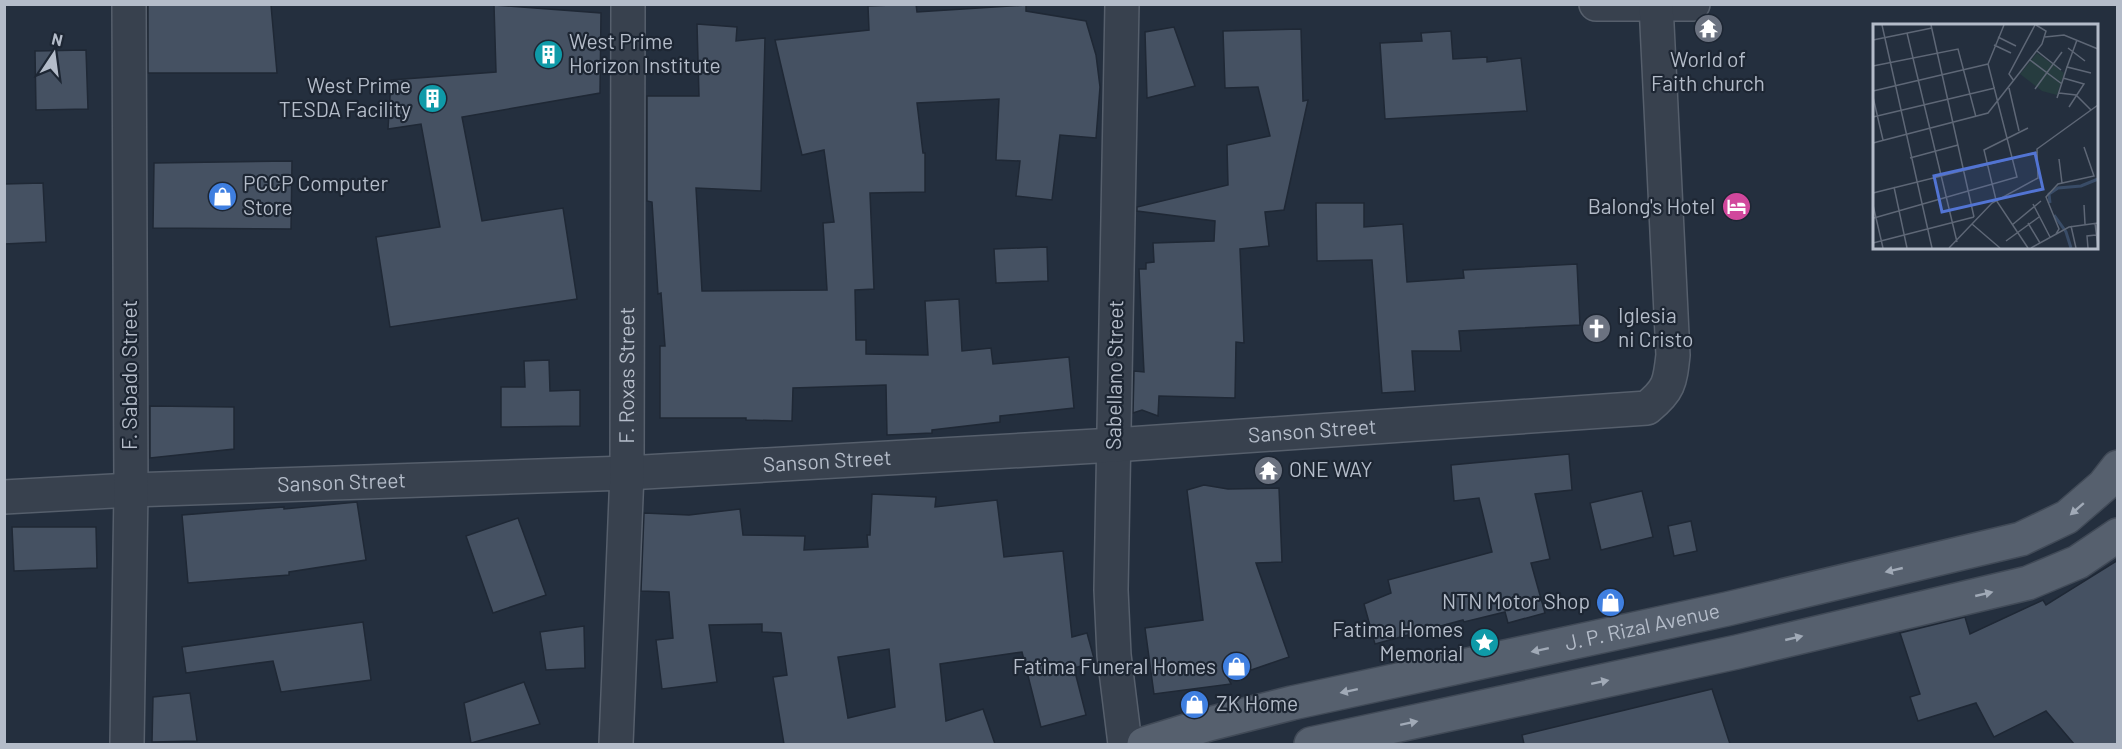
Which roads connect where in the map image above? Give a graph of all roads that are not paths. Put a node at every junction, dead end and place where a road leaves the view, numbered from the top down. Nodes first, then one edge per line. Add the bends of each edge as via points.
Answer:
1 (129, 4) edge
2 (628, 4) edge
3 (1122, 4) edge
4 (1596, 4) edge
5 (1693, 4) edge
6 (1656, 5) edge
7 (1114, 445) junction
8 (2118, 467) edge
9 (627, 473) junction
10 (131, 490) junction
11 (4, 497) edge
12 (2118, 535) edge
13 (1727, 609) junction
14 (1737, 652) junction
15 (127, 744) edge
16 (616, 744) edge
17 (1125, 744) edge
18 (1144, 744) edge
19 (1311, 744) edge

1 - 10 street, F. Sabado Street
2 - 9 street, F. Roxas Street
3 - 7 street, Sabellano Street
4 - 6 street
5 - 6 street
6 - 7 street, Sanson Street via 1673,355 1670,380 1663,395 1647,408
7 - 9 street, Sanson Street
7 - 17 street, Sabellano Street via 1114,655
8 -> 13 main road, J. P. Rizal Avenue via 2104,485 2067,517 2021,539
9 - 10 street, Sanson Street
9 - 16 street, F. Roxas Street
10 - 11 street, Sanson Street
10 - 15 street, F. Sabado Street
14 -> 12 main road, J. P. Rizal Avenue via 2028,583 2078,562
13 - 14 main road
13 -> 18 main road, J. P. Rizal Avenue via 1292,704
19 -> 14 main road, J. P. Rizal Avenue

